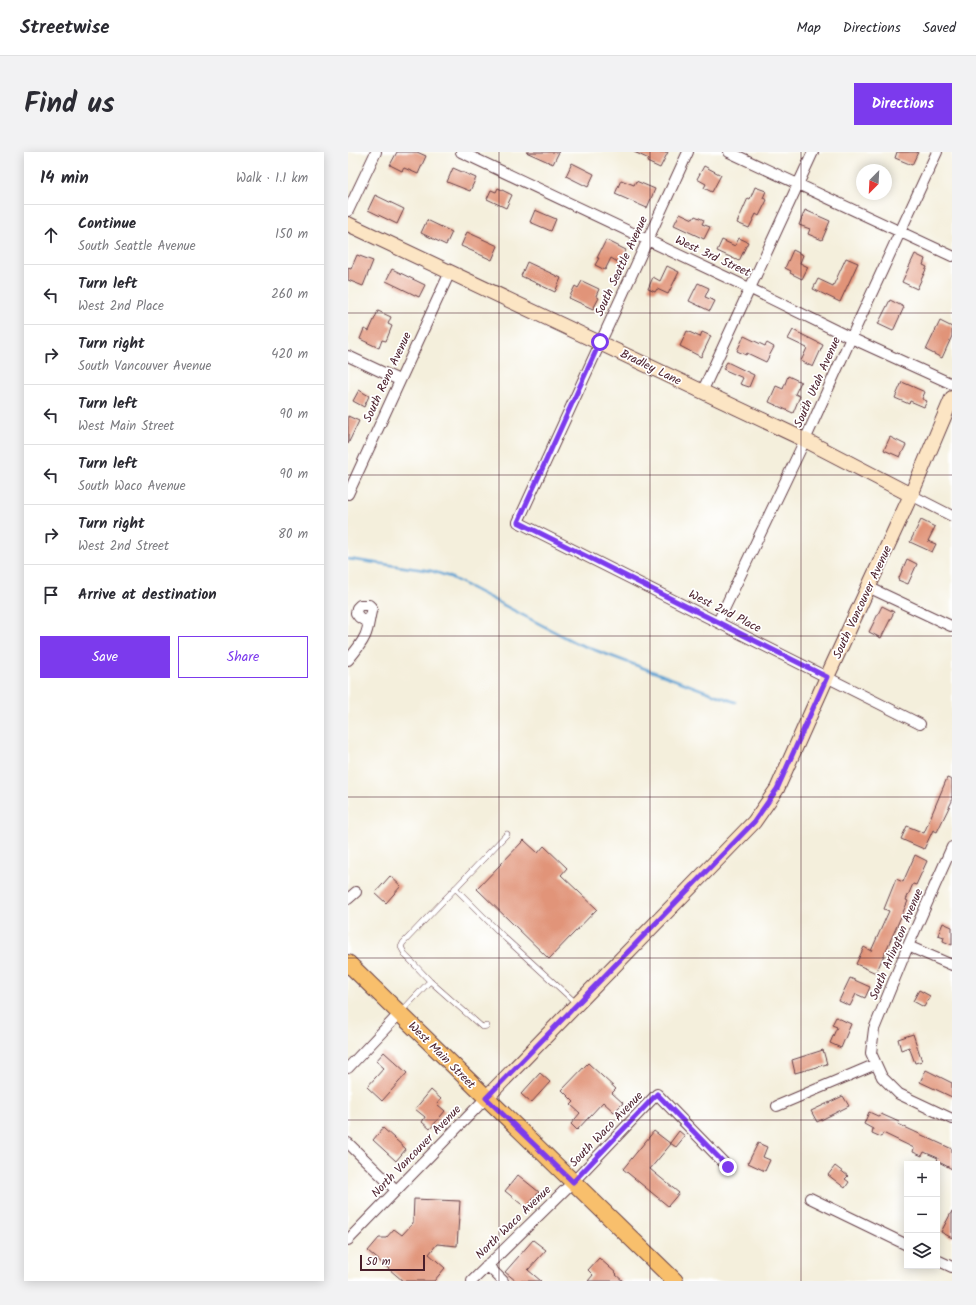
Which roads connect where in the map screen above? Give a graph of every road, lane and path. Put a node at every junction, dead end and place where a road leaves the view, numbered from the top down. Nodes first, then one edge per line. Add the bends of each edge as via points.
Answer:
1 (376, 152) edge
2 (461, 152) edge
3 (688, 152) edge
4 (729, 152) edge
5 (813, 152) edge
6 (937, 152) edge
7 (798, 185) junction
8 (348, 211) edge
9 (348, 224) edge
10 (900, 232) junction
11 (648, 239) junction
12 (952, 256) edge
13 (450, 272) junction
14 (749, 288) junction
15 (851, 338) junction
16 (600, 342) junction
17 (348, 356) edge
18 (399, 380) junction
19 (952, 384) edge
20 (702, 392) junction
21 (952, 398) edge
22 (805, 440) junction
23 (348, 494) edge
24 (911, 495) junction
25 (952, 516) edge
26 (518, 522) joint
27 (868, 588) junction
28 (718, 622) junction
29 (368, 623) dead end
30 (951, 626) edge
31 (348, 660) edge
32 (827, 677) junction
33 (920, 724) dead end
34 (507, 834) dead end
35 (952, 846) edge
36 (455, 888) junction
37 (356, 892) dead end
38 (348, 900) edge
39 (908, 946) junction
40 (348, 962) edge
41 (952, 965) edge
42 (430, 981) junction
43 (577, 1005) junction
44 (400, 1013) junction
45 (487, 1026) dead end
46 (876, 1064) junction
47 (348, 1068) edge
48 (486, 1098) junction
49 (777, 1106) dead end
50 (952, 1119) edge
51 (348, 1143) edge
52 (728, 1167) dead end
53 (573, 1182) junction
54 (396, 1190) junction
55 (810, 1198) dead end
56 (348, 1240) edge
57 (904, 1244) edge
58 (940, 1261) edge
59 (487, 1265) junction
60 (952, 1267) edge
61 (472, 1281) edge
62 (503, 1281) edge
63 (675, 1281) edge

1 - 8 street
2 - 11 street, West 3rd Street
3 - 11 street, South Seattle Avenue
4 - 7 street
5 - 7 street
6 - 10 street, South Utah Avenue
7 - 10 street
7 - 14 street
9 - 13 street, Bradley Lane
10 - 12 street
10 - 15 street, South Utah Avenue
11 - 14 street, West 3rd Street
11 - 16 street, South Seattle Avenue
13 - 16 street, Bradley Lane
13 - 18 street, South Reno Avenue
14 - 15 street, West 3rd Street
14 - 20 street
15 - 19 street, West 3rd Street
15 - 22 street, South Utah Avenue
16 - 20 street, Bradley Lane
16 - 26 street, South Seattle Avenue
17 - 18 street
18 - 23 street, South Reno Avenue
20 - 22 street, Bradley Lane
21 - 24 street, South Vancouver Avenue
22 - 24 street, Bradley Lane
22 - 28 street, South Utah Avenue
24 - 25 street, Bradley Lane
24 - 27 street, South Vancouver Avenue
26 - 28 street, West 2nd Place
27 - 30 street
27 - 32 street, South Vancouver Avenue
28 - 32 street, West 2nd Place
29 - 31 street via 365,637
32 - 33 street, West 2nd Place
32 - 43 street, South Vancouver Avenue via 777,789 754,822
34 - 36 lane
35 - 39 street, South Arlington Avenue
36 - 42 lane via 400,948
36 - 43 lane
37 - 38 street
39 - 41 street
39 - 46 street, South Arlington Avenue via 874,1029 871,1053
40 - 44 main road, West Main Street
42 - 44 lane
42 - 45 lane via 477,1024
43 - 48 street, South Vancouver Avenue
44 - 47 street
44 - 48 main road, West Main Street
46 - 49 street
46 - 50 street via 882,1077 899,1094
48 - 53 main road, West Main Street
48 - 54 street, North Vancouver Avenue
51 - 54 street
52 - 53 street, South Waco Avenue via 657,1094
53 - 59 street, North Waco Avenue
53 - 63 main road, West Main Street
54 - 56 street, North Vancouver Avenue
55 - 57 street
58 - 60 street
59 - 61 street, North Waco Avenue
59 - 62 street

